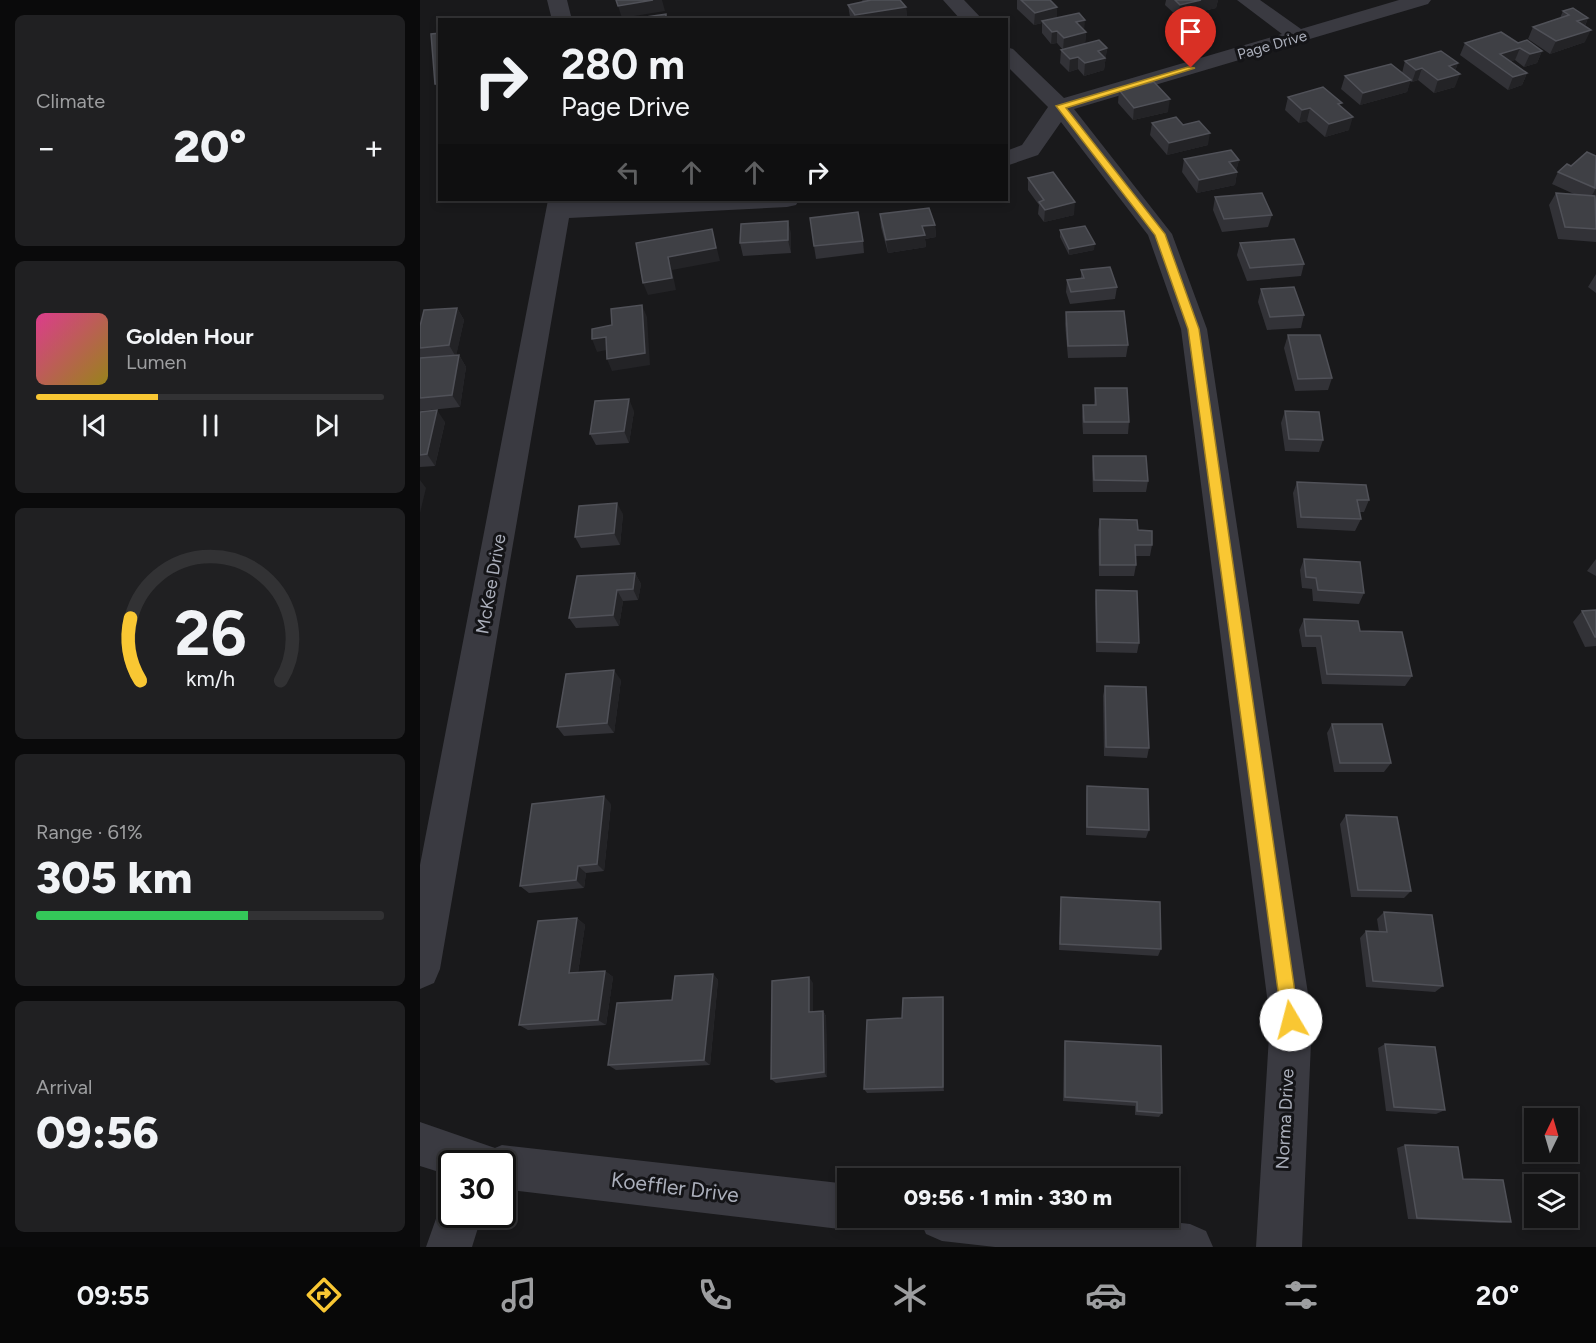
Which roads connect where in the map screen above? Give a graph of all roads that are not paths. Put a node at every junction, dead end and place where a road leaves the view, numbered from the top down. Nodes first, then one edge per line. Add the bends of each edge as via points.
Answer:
1 (556, 0) edge
2 (953, 0) edge
3 (1246, 0) edge
4 (1421, 0) edge
5 (561, 18) edge
6 (971, 18) edge
7 (1300, 37) junction
8 (1008, 55) edge
9 (1060, 106) junction
10 (1008, 158) edge
11 (742, 201) edge
12 (560, 205) edge
13 (420, 969) edge
14 (420, 1144) edge
15 (438, 1150) edge
16 (516, 1169) edge
17 (837, 1206) edge
18 (455, 1228) edge
19 (1028, 1228) edge
20 (448, 1247) edge
21 (1190, 1247) edge
22 (1279, 1247) edge

1 - 5 street
2 - 6 street
3 - 7 street
4 - 7 street, Page Drive
7 - 9 street, Page Drive
8 - 9 street, Norma Drive
9 - 10 street via 1030,150
9 - 22 street, Norma Drive via 1160,234 1194,329 1291,1020
11 - 12 street
12 - 13 street, McKee Drive
14 - 15 street
16 - 17 street, Koeffler Drive
18 - 20 street
19 - 21 street

